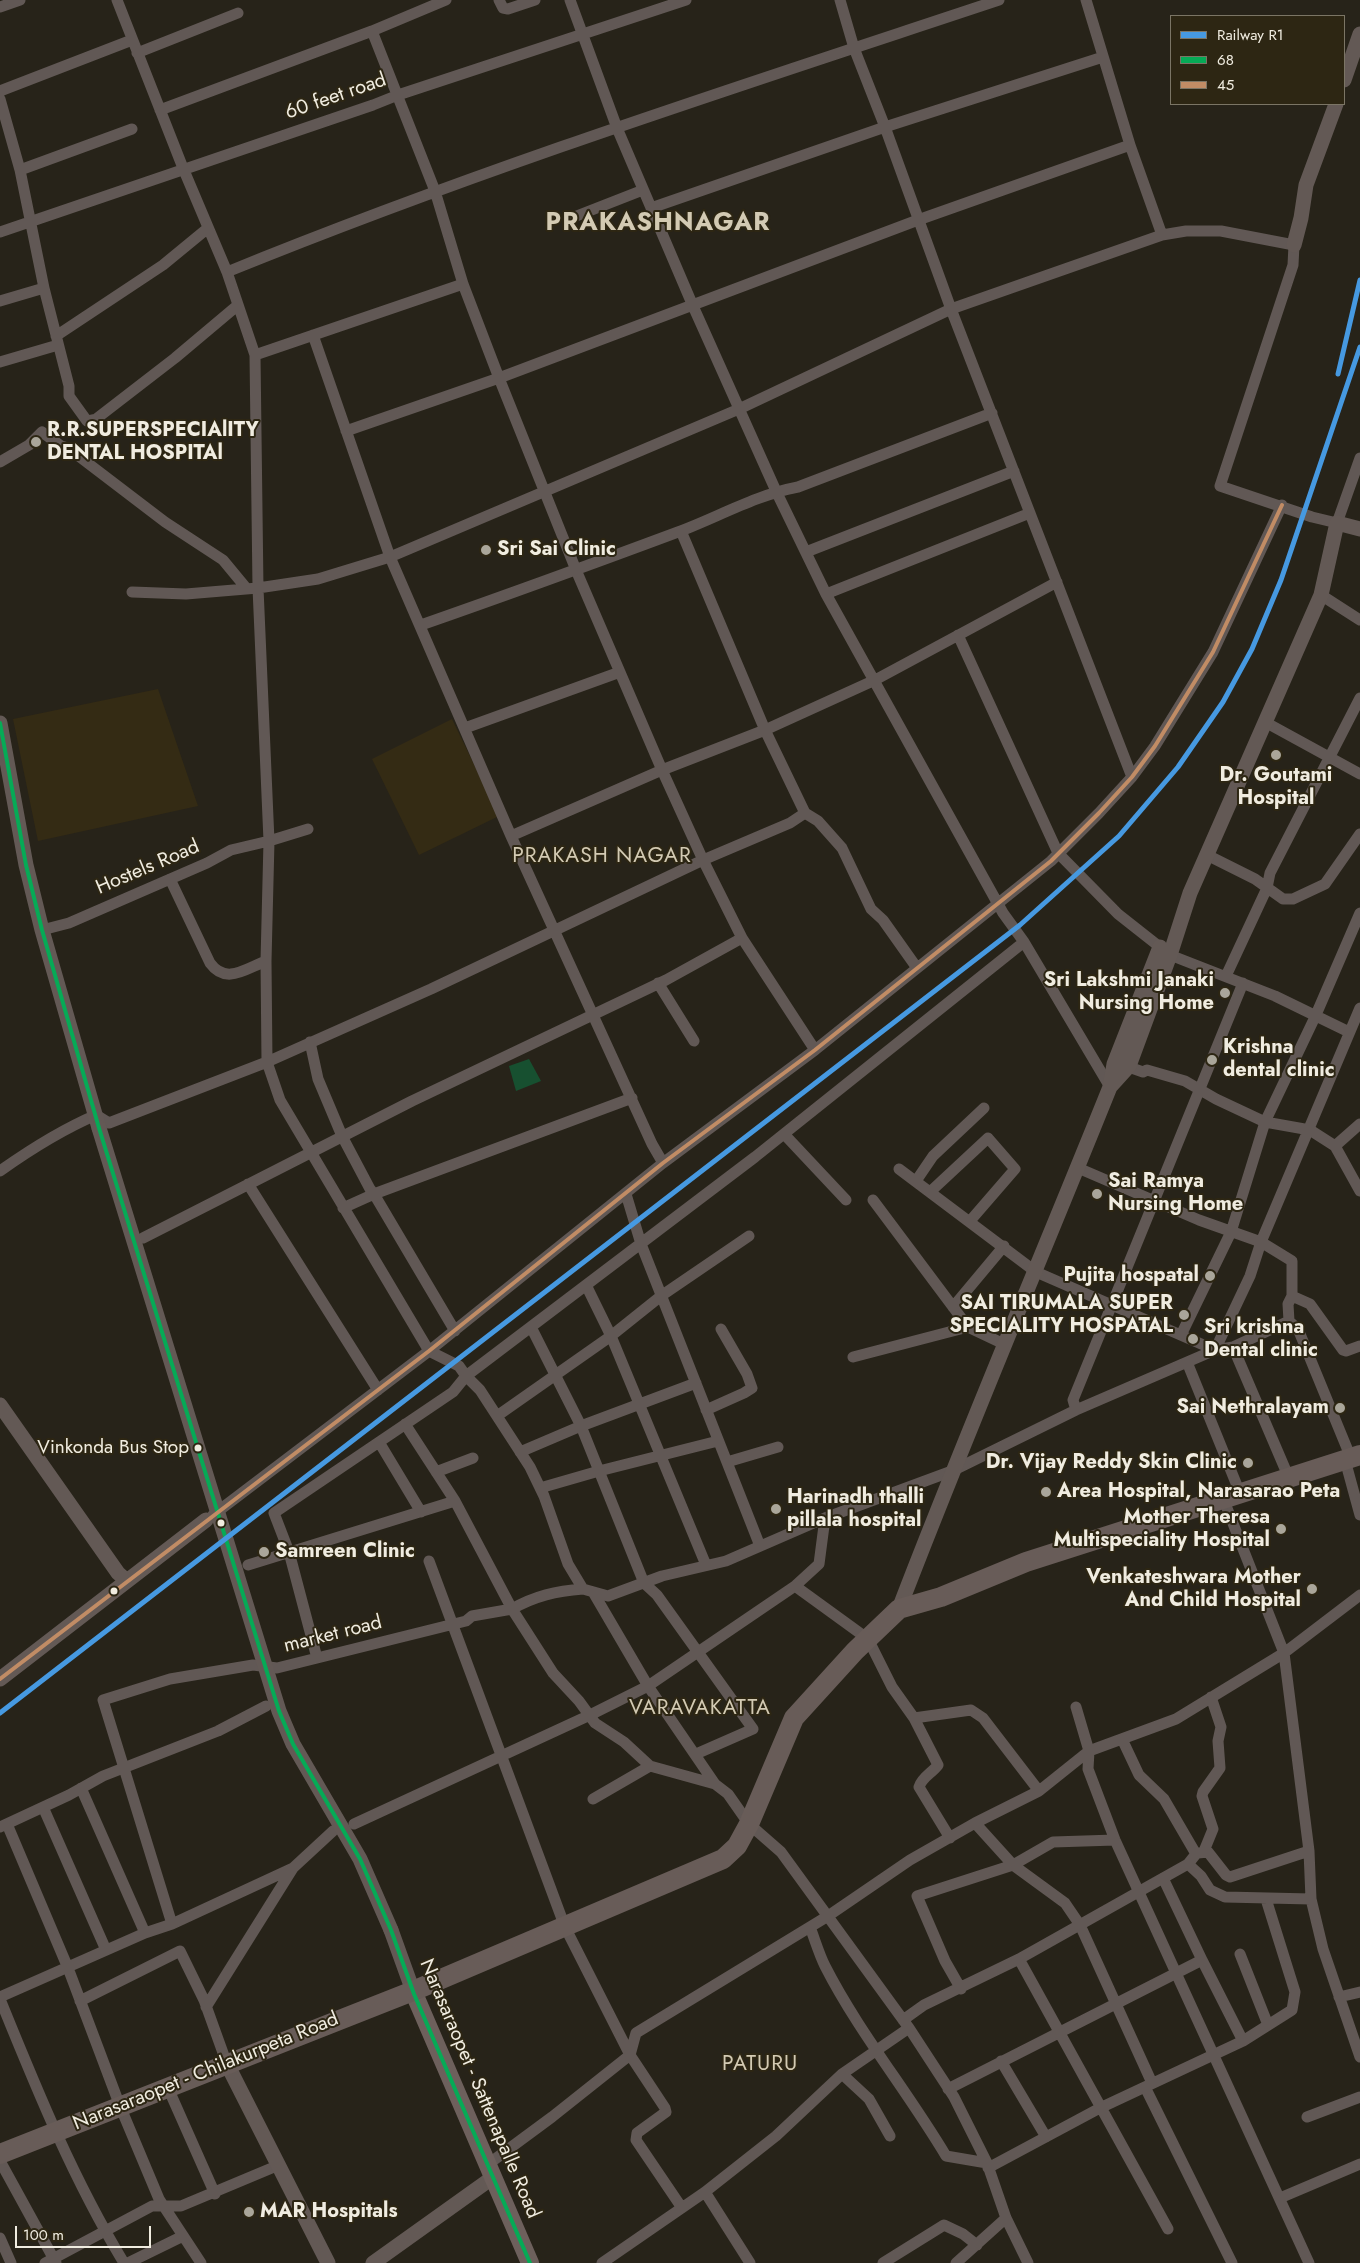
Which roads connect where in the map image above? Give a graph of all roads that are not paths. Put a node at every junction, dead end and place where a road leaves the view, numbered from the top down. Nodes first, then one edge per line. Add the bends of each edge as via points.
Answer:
1 (20, 0) edge
2 (117, 0) edge
3 (446, 0) edge
4 (499, 0) edge
5 (535, 0) edge
6 (570, 0) edge
7 (686, 0) edge
8 (840, 0) edge
9 (999, 0) edge
10 (1086, 0) edge
11 (0, 6) edge
12 (238, 13) dead end
13 (372, 31) junction
14 (580, 34) junction
15 (1360, 34) edge
16 (132, 40) junction
17 (854, 48) junction
18 (137, 53) junction
19 (1104, 57) junction
20 (1345, 77) edge
21 (0, 91) edge
22 (398, 95) junction
23 (0, 99) edge
24 (1336, 105) edge
25 (160, 110) junction
26 (885, 127) junction
27 (617, 128) junction
28 (132, 129) dead end
29 (1130, 145) junction
30 (183, 168) junction
31 (20, 170) junction
32 (643, 190) junction
33 (435, 191) junction
34 (651, 208) junction
35 (574, 217) dead end
36 (918, 220) junction
37 (32, 221) junction
38 (208, 228) junction
39 (0, 232) edge
40 (1162, 235) junction
41 (1294, 245) junction
42 (227, 272) junction
43 (463, 284) junction
44 (44, 288) junction
45 (0, 301) edge
46 (238, 305) junction
47 (693, 306) junction
48 (951, 309) junction
49 (314, 335) junction
50 (57, 340) junction
51 (255, 355) junction
52 (0, 362) edge
53 (498, 378) junction
54 (739, 409) junction
55 (992, 413) junction
56 (346, 431) junction
57 (1360, 458) edge
58 (0, 462) edge
59 (1014, 471) junction
60 (546, 491) junction
61 (776, 491) junction
62 (1282, 505) junction
63 (1030, 513) junction
64 (1337, 523) junction
65 (1360, 529) edge
66 (681, 531) junction
67 (806, 552) junction
68 (390, 557) junction
69 (576, 570) junction
70 (1057, 582) junction
71 (253, 589) junction
72 (132, 592) dead end
73 (826, 594) junction
74 (1321, 595) junction
75 (1360, 620) edge
76 (421, 625) junction
77 (958, 635) junction
78 (620, 672) junction
79 (874, 680) junction
80 (1360, 698) edge
81 (1265, 722) junction
82 (0, 723) edge
83 (465, 728) junction
84 (765, 730) junction
85 (1330, 758) junction
86 (662, 770) junction
87 (1360, 774) edge
88 (1132, 777) junction
89 (805, 813) junction
90 (308, 829) dead end
91 (1360, 834) edge
92 (511, 836) junction
93 (269, 841) junction
94 (1058, 853) junction
95 (1207, 856) junction
96 (703, 860) junction
97 (170, 879) junction
98 (1267, 888) junction
99 (998, 904) junction
100 (1360, 912) edge
101 (555, 929) junction
102 (42, 930) junction
103 (742, 938) junction
104 (1024, 942) junction
105 (1165, 951) junction
106 (266, 961) junction
107 (917, 968) junction
108 (1226, 976) junction
109 (658, 983) junction
110 (1243, 983) junction
111 (1360, 1008) edge
112 (594, 1015) junction
113 (1315, 1017) junction
114 (1349, 1032) junction
115 (694, 1041) dead end
116 (310, 1042) junction
117 (815, 1050) junction
118 (267, 1062) junction
119 (1121, 1065) junction
120 (1110, 1087) junction
121 (1200, 1089) junction
122 (632, 1098) junction
123 (984, 1108) dead end
124 (97, 1122) junction
125 (1265, 1122) junction
126 (1360, 1124) edge
127 (1310, 1130) junction
128 (784, 1134) junction
129 (342, 1136) junction
130 (1335, 1146) junction
131 (310, 1153) junction
132 (663, 1163) junction
133 (1078, 1168) junction
134 (899, 1169) dead end
135 (0, 1170) edge
136 (916, 1181) junction
137 (248, 1184) junction
138 (930, 1192) junction
139 (1360, 1192) edge
140 (374, 1194) junction
141 (626, 1194) junction
142 (846, 1200) dead end
143 (873, 1200) dead end
144 (1153, 1200) junction
145 (343, 1208) junction
146 (970, 1221) junction
147 (1231, 1232) junction
148 (749, 1236) dead end
149 (143, 1238) dead end
150 (1261, 1242) junction
151 (641, 1244) junction
152 (1004, 1246) junction
153 (1036, 1272) junction
154 (586, 1285) junction
155 (661, 1296) junction
156 (1292, 1296) junction
157 (1111, 1305) junction
158 (953, 1307) junction
159 (1289, 1322) junction
160 (531, 1327) junction
161 (968, 1327) junction
162 (720, 1329) dead end
163 (455, 1331) junction
164 (1181, 1335) junction
165 (611, 1336) junction
166 (1006, 1345) junction
167 (1360, 1346) edge
168 (1234, 1347) junction
169 (1215, 1350) junction
170 (429, 1351) junction
171 (853, 1357) dead end
172 (1187, 1362) junction
173 (556, 1373) junction
174 (466, 1376) junction
175 (696, 1383) junction
176 (378, 1390) junction
177 (0, 1405) edge
178 (639, 1405) junction
179 (706, 1410) junction
180 (1076, 1410) junction
181 (497, 1416) junction
182 (0, 1421) edge
183 (405, 1424) junction
184 (581, 1426) junction
185 (718, 1441) junction
186 (379, 1442) junction
187 (778, 1447) dead end
188 (520, 1452) junction
189 (660, 1455) junction
190 (473, 1458) dead end
191 (1352, 1458) edge
192 (727, 1462) junction
193 (599, 1471) junction
194 (952, 1471) junction
195 (436, 1472) junction
196 (1289, 1478) junction
197 (540, 1488) junction
198 (1232, 1496) junction
199 (455, 1501) junction
200 (421, 1512) junction
201 (1360, 1515) edge
202 (825, 1518) junction
203 (206, 1520) joint
204 (760, 1546) junction
205 (289, 1552) junction
206 (429, 1561) dead end
207 (248, 1565) dead end
208 (706, 1565) junction
209 (644, 1583) junction
210 (123, 1584) junction
211 (795, 1586) junction
212 (588, 1591) junction
213 (1360, 1595) edge
214 (512, 1609) junction
215 (899, 1609) junction
216 (452, 1624) junction
217 (868, 1639) junction
218 (698, 1652) junction
219 (1284, 1653) junction
220 (317, 1658) junction
221 (0, 1679) edge
222 (648, 1686) junction
223 (1211, 1697) junction
224 (266, 1706) dead end
225 (1076, 1706) dead end
226 (590, 1715) junction
227 (914, 1718) junction
228 (1122, 1739) junction
229 (1089, 1751) junction
230 (696, 1754) junction
231 (502, 1757) junction
232 (650, 1766) junction
233 (123, 1768) junction
234 (715, 1784) junction
235 (80, 1788) junction
236 (1039, 1791) junction
237 (593, 1799) dead end
238 (43, 1807) junction
239 (976, 1823) junction
240 (354, 1824) dead end
241 (749, 1824) junction
242 (4, 1826) edge
243 (333, 1831) dead end
244 (950, 1838) junction
245 (1115, 1840) junction
246 (1309, 1851) junction
247 (1200, 1852) junction
248 (1188, 1864) junction
249 (1014, 1865) junction
250 (293, 1868) junction
251 (1163, 1878) junction
252 (1139, 1892) junction
253 (1266, 1899) junction
254 (1311, 1899) junction
255 (828, 1916) junction
256 (172, 1924) junction
257 (1080, 1925) junction
258 (564, 1927) junction
259 (810, 1927) junction
260 (145, 1934) junction
261 (106, 1950) junction
262 (1240, 1954) dead end
263 (1019, 1959) junction
264 (1202, 1960) junction
265 (68, 1968) junction
266 (1176, 1975) junction
267 (961, 1989) junction
268 (412, 1991) junction
269 (1360, 1992) edge
270 (1339, 1997) junction
271 (0, 1998) edge
272 (80, 2001) junction
273 (1115, 2004) junction
274 (206, 2007) junction
275 (906, 2024) junction
276 (1268, 2025) junction
277 (1058, 2032) junction
278 (1243, 2041) junction
279 (876, 2048) junction
280 (1214, 2054) junction
281 (630, 2055) junction
282 (1360, 2057) edge
283 (1001, 2062) junction
284 (227, 2064) junction
285 (842, 2074) junction
286 (1148, 2085) junction
287 (168, 2088) junction
288 (948, 2089) junction
289 (1360, 2097) edge
290 (120, 2106) junction
291 (1100, 2108) junction
292 (1308, 2117) dead end
293 (54, 2132) junction
294 (890, 2136) dead end
295 (1046, 2137) junction
296 (0, 2154) edge
297 (0, 2161) edge
298 (1360, 2164) edge
299 (279, 2165) junction
300 (987, 2166) junction
301 (489, 2171) junction
302 (704, 2192) junction
303 (215, 2194) junction
304 (1280, 2198) junction
305 (166, 2208) junction
306 (682, 2208) junction
307 (1006, 2218) junction
308 (1168, 2228) dead end
309 (104, 2232) junction
310 (183, 2236) junction
311 (0, 2238) edge
312 (977, 2245) junction
313 (51, 2262) edge
314 (11, 2263) edge
315 (124, 2263) edge
316 (128, 2263) edge
317 (201, 2263) edge
318 (328, 2263) edge
319 (373, 2263) edge
320 (530, 2263) edge
321 (602, 2263) edge
322 (750, 2263) edge
323 (883, 2263) edge
324 (956, 2263) edge
325 (1028, 2263) edge
326 (1232, 2263) edge
327 (1309, 2263) edge

1 - 11 street
2 - 16 street
3 - 13 street
4 - 5 street via 503,8 508,9
6 - 14 street
7 - 14 street, 60 feet road
8 - 17 street
9 - 17 street
10 - 19 street
12 - 18 street
13 - 22 street
13 - 25 street
14 - 22 street, 60 feet road
14 - 27 street
15 - 20 main road
16 - 18 street
16 - 21 street
17 - 26 street
17 - 27 street
18 - 25 street
19 - 26 street
19 - 29 street
22 - 30 street, 60 feet road
22 - 33 street
23 - 31 street
24 - 41 main road via 1306,185
25 - 30 street
26 - 34 street
26 - 36 street
27 - 32 street
27 - 33 street
28 - 31 street
29 - 36 street
29 - 40 street
30 - 37 street, 60 feet road
30 - 38 street
31 - 37 street
32 - 34 street
32 - 35 street
33 - 42 street
33 - 43 street
34 - 47 street
36 - 47 street
36 - 48 street
37 - 39 street, 60 feet road
37 - 44 street
38 - 42 street
38 - 50 street via 163,265
40 - 41 street via 1222,231
40 - 48 street
41 - 62 street via 1292,265 1220,486
42 - 46 street
43 - 49 street
43 - 53 street
44 - 45 street
44 - 50 street
46 - 50 street via 96,419 87,421 69,396
46 - 51 street
47 - 53 street
47 - 54 street
48 - 54 street
48 - 55 street
49 - 51 street
49 - 56 street
50 - 52 street
51 - 71 street
53 - 56 street
53 - 60 street
54 - 60 street
54 - 61 street
55 - 59 street
55 - 61 street via 798,487
56 - 68 street
57 - 64 street
58 - 71 street via 29,445 42,432 222,560
59 - 63 street
59 - 67 street
60 - 68 street
60 - 69 street
61 - 66 street
61 - 67 street
62 - 64 street
62 - 88 street via 1213,652 1156,746
63 - 70 street
63 - 73 street
64 - 65 main road
64 - 74 main road
66 - 69 street
66 - 84 street
67 - 73 street
68 - 71 street via 318,579
68 - 76 street
69 - 76 street
69 - 78 street
70 - 77 street
70 - 88 street
71 - 72 street via 186,594
71 - 93 street
73 - 79 street
74 - 75 street
74 - 81 main road
76 - 83 street
77 - 79 street
77 - 94 street
78 - 83 street
78 - 86 street
79 - 84 street
79 - 99 street
80 - 85 street
81 - 85 street
81 - 95 main road
82 - 102 main road, Narasaraopet - Sattenapalle Road via 26,866
83 - 92 street
84 - 86 street
84 - 89 street
85 - 87 street
85 - 98 street via 1270,874
86 - 92 street
86 - 96 street
88 - 94 street
89 - 96 street via 790,824
89 - 107 street via 818,821 842,848 871,909 883,920
90 - 93 street, Hostels Road
91 - 98 street via 1325,884 1293,899 1283,898
92 - 101 street
93 - 97 street, Hostels Road via 231,850
93 - 106 street
94 - 99 street
94 - 105 street via 1118,914
95 - 98 street
95 - 105 main road
96 - 101 street
96 - 103 street
97 - 102 street, Hostels Road via 69,923
97 - 106 street via 217,972 229,976
98 - 108 street
99 - 104 street
99 - 107 street
100 - 113 street
101 - 112 street
101 - 116 street via 431,989
102 - 124 main road, Narasaraopet - Sattenapalle Road
103 - 109 street
103 - 117 street
104 - 120 street
104 - 128 street
105 - 108 street
105 - 119 main road
106 - 118 street
107 - 117 street
108 - 110 street
109 - 112 street
109 - 115 street
110 - 113 street
110 - 121 street
111 - 114 street
112 - 122 street
112 - 129 street
113 - 114 street
113 - 125 street
114 - 127 street
116 - 118 street
116 - 129 street via 318,1079
117 - 132 street
118 - 124 street via 109,1124
118 - 131 street via 280,1100
119 - 120 main road
119 - 121 street via 1185,1081
120 - 133 main road
121 - 125 street
121 - 144 street
122 - 132 street
122 - 140 street
123 - 136 street via 933,1156
124 - 135 street via 43,1141
124 - 268 main road, Narasaraopet - Sattenapalle Road, bridge via 279,1711 293,1744 360,1860 391,1930
125 - 127 street
125 - 147 street
126 - 130 street
127 - 130 street
127 - 150 street
128 - 142 street
128 - 151 street
129 - 131 street
129 - 140 street
130 - 139 street
131 - 137 street
131 - 145 street
132 - 141 street
133 - 144 street
133 - 153 main road
134 - 136 street
136 - 138 street
137 - 149 street
137 - 176 street
138 - 146 street
138 - 146 street via 988,1138 1015,1169
140 - 145 street
140 - 163 street
141 - 151 street
141 - 163 street
143 - 158 street
144 - 147 street
144 - 157 street
145 - 170 street
146 - 152 street
147 - 150 street
147 - 164 street
148 - 155 street
150 - 156 street via 1292,1261
150 - 169 street via 1250,1276
151 - 154 street
151 - 155 street
152 - 153 street
152 - 158 street
153 - 157 street
153 - 166 main road
154 - 160 street
154 - 165 street
155 - 165 street
155 - 175 street
156 - 159 street via 1288,1304
156 - 167 street via 1310,1304 1343,1350
157 - 164 street
157 - 180 street via 1073,1400
158 - 161 street
159 - 168 street, market road
159 - 191 street via 1298,1329
160 - 173 street
160 - 174 street
161 - 166 street
161 - 171 street
162 - 179 street via 752,1388
163 - 170 street
164 - 169 street
165 - 173 street
165 - 178 street
166 - 194 main road
168 - 169 street, market road
168 - 196 street
169 - 172 street, market road
170 - 174 street via 459,1366
170 - 176 street
172 - 180 street, market road
172 - 198 street
173 - 181 street
173 - 184 street
174 - 181 street
174 - 183 street via 453,1392
175 - 178 street
175 - 179 street
176 - 203 street
177 - 210 main road
178 - 184 street
178 - 189 street
179 - 185 street
180 - 194 street, market road
181 - 188 street
182 - 210 main road
183 - 186 street
183 - 195 street
184 - 188 street
184 - 193 street
185 - 189 street
185 - 192 street
186 - 200 street
186 - 205 street via 274,1513
187 - 192 street
188 - 197 street
189 - 193 street
189 - 208 street
190 - 195 street
191 - 196 highway
191 - 201 street
192 - 204 street
193 - 197 street
193 - 209 street
194 - 202 street, market road
194 - 215 main road
195 - 199 street
196 - 198 highway
197 - 212 street via 568,1564
198 - 215 highway via 1026,1562 942,1597
198 - 219 street
199 - 200 street
199 - 214 street
200 - 205 street
202 - 204 street, market road
202 - 211 street via 819,1564
203 - 210 main road
204 - 208 street, market road via 726,1561
205 - 207 street
205 - 220 street
206 - 216 street
208 - 209 street, market road
209 - 212 street, market road via 608,1596
209 - 218 street via 657,1595
210 - 221 main road
211 - 217 street
211 - 218 street
212 - 214 street, market road via 555,1591
212 - 222 street
213 - 219 street
214 - 216 street, market road via 472,1616
214 - 226 street via 552,1673
215 - 217 highway, Narasaraopet - Chilakurpeta Road
216 - 220 street, market road
216 - 231 street
217 - 227 street via 892,1687
217 - 241 highway, Narasaraopet - Chilakurpeta Road via 794,1718
218 - 222 street
218 - 230 street via 753,1729
219 - 223 street
219 - 246 street
220 - 233 street, market road via 276,1668 252,1665 170,1679 103,1700
222 - 226 street
222 - 230 street
223 - 228 street via 1176,1719
223 - 247 street via 1221,1728 1218,1741 1220,1768 1202,1796 1213,1829
224 - 233 street via 218,1731
225 - 229 street
226 - 231 street
226 - 232 street via 595,1723 624,1742
227 - 236 street via 972,1710 982,1718
227 - 244 street via 938,1765 921,1780 919,1788
228 - 229 street
228 - 247 street via 1139,1774 1164,1800
229 - 236 street
229 - 245 street via 1088,1768
230 - 234 street
231 - 240 street
231 - 258 street
232 - 234 street
232 - 237 street
233 - 235 street
233 - 256 street
234 - 241 street via 728,1794
235 - 238 street
235 - 260 street
236 - 239 street
238 - 242 street
238 - 261 street
239 - 244 street
239 - 249 street
241 - 255 street via 781,1852
241 - 258 highway, Narasaraopet - Chilakurpeta Road via 737,1846 723,1859
242 - 265 street
243 - 250 street
244 - 255 street via 910,1860
245 - 249 street via 1054,1842
245 - 252 street
246 - 247 street via 1230,1877 1208,1852
246 - 254 street
247 - 248 street
248 - 251 street
248 - 253 street via 1210,1890 1225,1897
249 - 257 street via 1065,1903
249 - 267 street via 917,1896
250 - 256 street
250 - 274 street
251 - 252 street
251 - 264 street
252 - 257 street
252 - 266 street
253 - 254 street
253 - 276 street via 1295,1992 1292,2010
254 - 270 street
255 - 259 street
255 - 275 street
256 - 260 street
257 - 263 street
257 - 273 street
258 - 268 highway, Narasaraopet - Chilakurpeta Road
258 - 281 street
259 - 279 street via 838,1990
259 - 281 street via 643,2027 636,2033
260 - 261 street
261 - 265 street
262 - 276 street
263 - 267 street
263 - 277 street
264 - 266 street
264 - 278 street
265 - 271 street
265 - 272 street
266 - 273 street
266 - 280 street
267 - 275 street via 924,2005
268 - 284 highway, Narasaraopet - Chilakurpeta Road
268 - 301 main road, Narasaraopet - Sattenapalle Road
269 - 270 street
270 - 282 street
271 - 293 street
272 - 274 street via 180,1951
272 - 290 street
273 - 277 street
273 - 286 street
274 - 284 street
275 - 279 street
275 - 288 street
276 - 278 street
277 - 283 street
277 - 291 street
278 - 280 street
279 - 285 street
279 - 300 street via 946,2156
280 - 286 street
280 - 304 street
281 - 301 street
281 - 306 street via 666,2112 637,2133 636,2140
283 - 288 street
283 - 295 street
284 - 287 highway, Narasaraopet - Chilakurpeta Road
284 - 299 main road
285 - 294 street via 869,2099
285 - 302 street via 776,2136
286 - 291 street
286 - 326 street
287 - 290 highway, Narasaraopet - Chilakurpeta Road
287 - 303 street
288 - 300 street
289 - 292 street
290 - 293 highway, Narasaraopet - Chilakurpeta Road
290 - 305 street via 159,2199
291 - 295 street
291 - 308 street
293 - 296 highway, Narasaraopet - Chilakurpeta Road
293 - 309 street
295 - 300 street
297 - 313 street
298 - 304 street
299 - 303 street
299 - 318 main road
300 - 307 street
301 - 319 main road
301 - 320 main road, Narasaraopet - Sattenapalle Road
302 - 306 street
302 - 322 street
303 - 305 street
304 - 327 street
305 - 309 street via 152,2206
305 - 310 street
306 - 321 street
307 - 312 street
307 - 325 street
309 - 313 street
309 - 315 street
310 - 316 street
310 - 317 street
311 - 314 street
312 - 323 street via 944,2225
312 - 324 street

